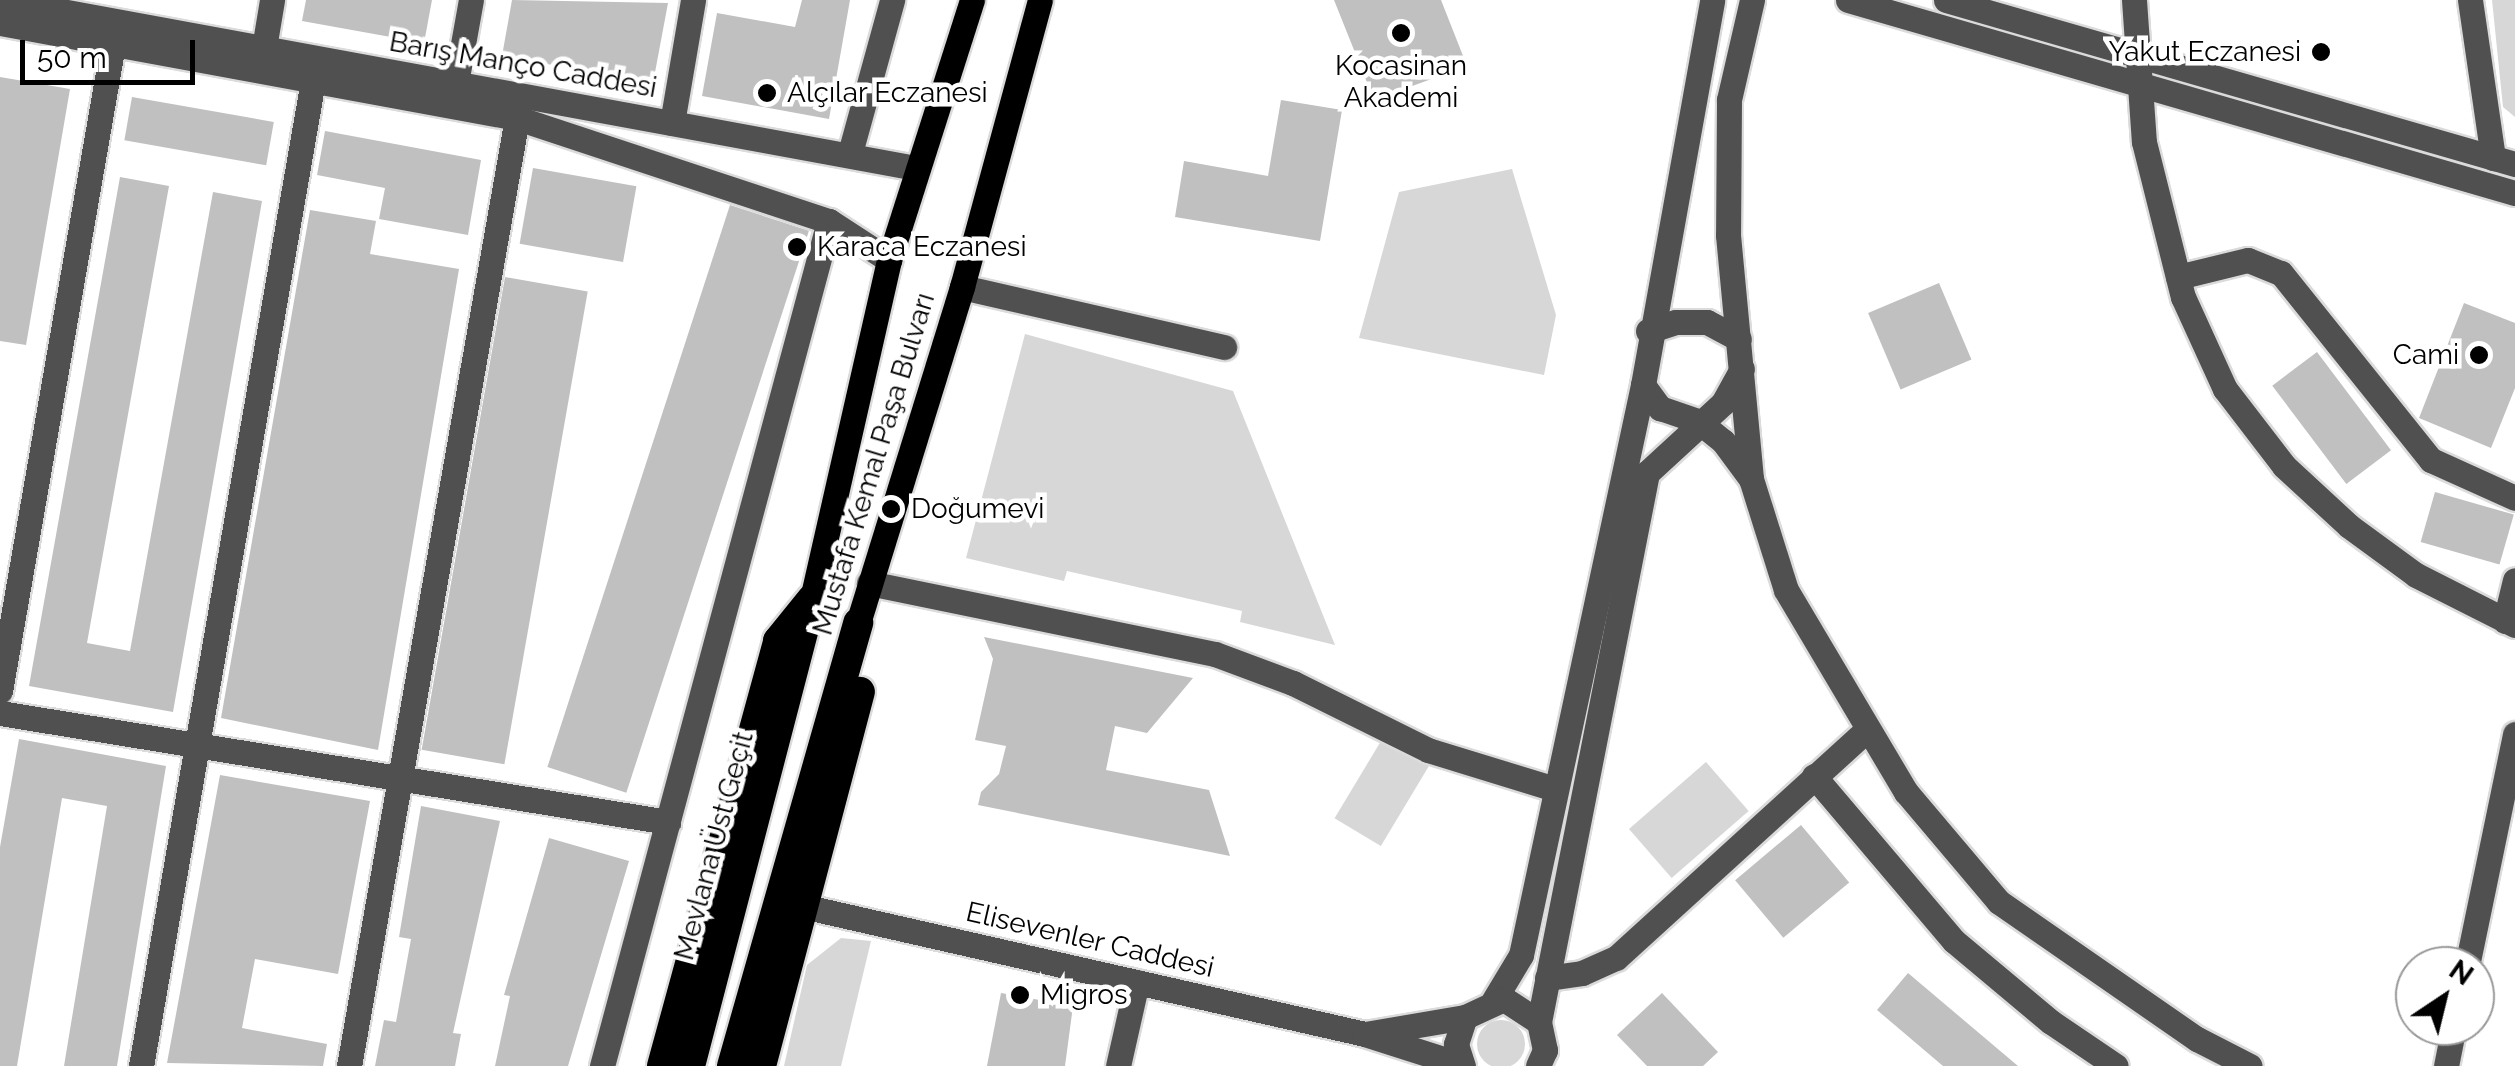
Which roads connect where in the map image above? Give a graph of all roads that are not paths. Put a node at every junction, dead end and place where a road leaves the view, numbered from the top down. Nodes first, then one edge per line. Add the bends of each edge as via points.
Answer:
1 (2, 0) edge
2 (272, 0) edge
3 (470, 0) edge
4 (693, 0) edge
5 (892, 0) edge
6 (972, 0) edge
7 (1040, 0) edge
8 (1712, 0) edge
9 (1752, 0) edge
10 (1848, 0) edge
11 (1946, 0) edge
12 (2134, 0) edge
13 (2470, 0) edge
14 (90, 8) edge
15 (0, 23) edge
16 (113, 44) junction
17 (264, 48) junction
18 (2137, 55) junction
19 (313, 80) junction
20 (2137, 82) junction
21 (456, 83) junction
22 (518, 118) junction
23 (672, 123) junction
24 (850, 153) junction
25 (2504, 161) edge
26 (916, 168) junction
27 (2515, 193) edge
28 (828, 222) junction
29 (889, 260) junction
30 (2178, 278) junction
31 (962, 287) junction
32 (1648, 331) junction
33 (1740, 338) junction
34 (1224, 346) dead end
35 (1742, 369) junction
36 (1642, 385) junction
37 (1698, 421) junction
38 (1750, 480) junction
39 (2515, 498) edge
40 (2515, 580) edge
41 (870, 583) junction
42 (812, 599) junction
43 (858, 623) junction
44 (2510, 623) edge
45 (800, 643) joint
46 (0, 691) edge
47 (0, 712) edge
48 (1867, 730) junction
49 (2515, 734) edge
50 (197, 744) junction
51 (1814, 776) junction
52 (400, 778) junction
53 (1555, 789) junction
54 (668, 822) junction
55 (802, 906) junction
56 (2471, 946) edge
57 (1547, 978) junction
58 (1137, 982) junction
59 (1494, 1000) junction
60 (1465, 1017) junction
61 (1539, 1022) junction
62 (1365, 1034) junction
63 (1463, 1065) edge
64 (1540, 1065) edge
65 (140, 1066) edge
66 (349, 1066) edge
67 (602, 1066) edge
68 (662, 1066) edge
69 (690, 1066) edge
70 (732, 1066) edge
71 (761, 1066) edge
72 (1118, 1066) edge
73 (2116, 1066) edge
74 (2250, 1066) edge

1 - 14 street, Barış Manço Caddesi
2 - 17 street
3 - 21 street
4 - 23 street
5 - 24 street
6 - 26 main road, Mustafa Kemal Paşa Bulvarı via 946,94
7 - 31 main road, Mustafa Kemal Paşa Bulvarı
8 - 32 street
9 - 33 street via 1729,100 1728,235
10 - 20 street
11 - 18 street
12 - 18 street
13 - 25 street
14 - 17 street, Barış Manço Caddesi
15 - 16 street, Barış Manço Caddesi
16 - 19 street, Barış Manço Caddesi
16 - 46 street
17 - 21 street, Barış Manço Caddesi
18 - 20 street
18 - 25 street
19 - 22 street, Barış Manço Caddesi
19 - 50 street
20 - 27 street
20 - 30 street via 2144,142
21 - 23 street, Barış Manço Caddesi
22 - 28 street, Barış Manço Caddesi
22 - 52 street
23 - 24 street, Barış Manço Caddesi
24 - 26 street, Barış Manço Caddesi
26 - 29 main road, Mustafa Kemal Paşa Bulvarı
28 - 29 street, Barış Manço Caddesi
28 - 54 street
29 - 42 main road, Mustafa Kemal Paşa Bulvarı
30 - 39 street via 2248,260 2281,273 2431,460
30 - 44 street via 2225,389 2284,466 2384,553
31 - 34 street
31 - 41 main road, Mustafa Kemal Paşa Bulvarı
32 - 33 street via 1708,322
32 - 36 street
33 - 35 street
35 - 37 street via 1723,404
35 - 38 street
36 - 37 street via 1660,408
36 - 53 street
37 - 38 street via 1723,440
37 - 57 street via 1647,473
38 - 48 street via 1786,590
40 - 44 street
41 - 43 main road, Mustafa Kemal Paşa Bulvarı
41 - 53 street via 1215,654 1293,683 1428,750
42 - 45 highway, Mustafa Kemal Paşa Bulvarı
42 - 68 highway via 778,641
43 - 55 highway via 863,678
43 - 70 highway, Mustafa Kemal Paşa Bulvarı
45 - 69 highway, Mevlana Üst Geçit
47 - 50 street
48 - 51 street
48 - 74 street via 1906,792 2000,902 2196,1039
49 - 56 street
50 - 52 street
50 - 65 street
51 - 57 street via 1616,958
51 - 73 street via 1954,941
52 - 54 street
52 - 66 street
53 - 59 street via 1521,956
54 - 67 street
55 - 58 street, Elisevenler Caddesi
55 - 71 highway
57 - 61 street
58 - 62 street, Elisevenler Caddesi
58 - 72 street
59 - 60 street
59 - 61 street via 1518,1002
60 - 62 street
60 - 63 street via 1456,1044
61 - 64 street
62 - 63 street, Elisevenler Caddesi

